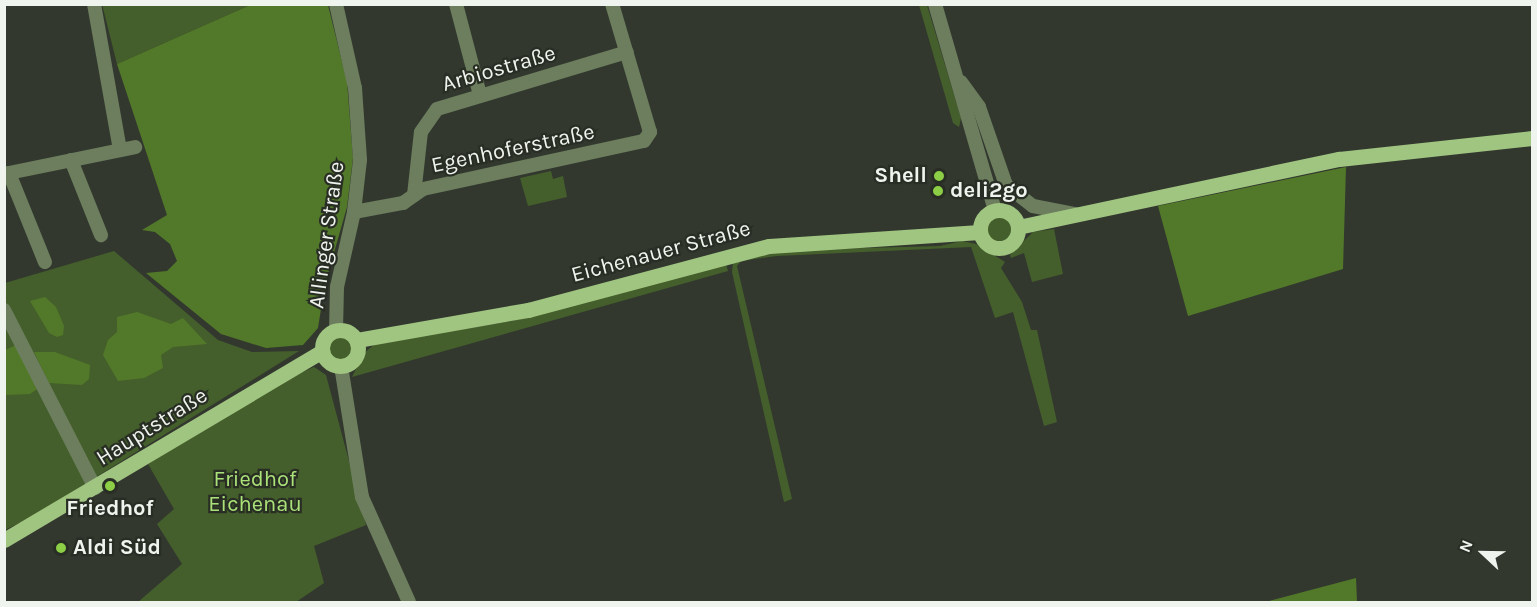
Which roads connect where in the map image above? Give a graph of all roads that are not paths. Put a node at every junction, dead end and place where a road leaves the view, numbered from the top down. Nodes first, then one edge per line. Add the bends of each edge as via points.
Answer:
1 (94, 4) edge
2 (336, 4) edge
3 (612, 4) edge
4 (935, 4) edge
5 (459, 6) edge
6 (627, 52) junction
7 (955, 73) junction
8 (480, 95) junction
9 (1533, 138) edge
10 (135, 147) dead end
11 (120, 150) junction
12 (70, 160) junction
13 (7, 174) edge
14 (414, 195) junction
15 (995, 210) junction
16 (354, 212) junction
17 (1080, 215) junction
18 (1018, 226) junction
19 (980, 232) junction
20 (101, 235) dead end
21 (45, 262) dead end
22 (4, 310) edge
23 (336, 331) junction
24 (357, 340) junction
25 (322, 351) junction
26 (341, 366) junction
27 (95, 488) junction
28 (4, 540) edge
29 (409, 603) edge

1 - 11 street
2 - 16 street, Allinger Straße via 358,109 360,160
3 - 6 street
4 - 7 street
5 - 8 street
6 - 8 street, Arbiostraße
6 - 14 street, Egenhoferstraße via 648,138 552,163 423,189
7 - 15 street
7 - 17 street via 979,107 1006,185 1034,206
8 - 14 street, Arbiostraße via 437,110 425,123 414,168
9 - 17 main road via 1340,159
10 - 11 street
11 - 12 street
12 - 13 street
12 - 20 street
13 - 21 street
14 - 16 street, Egenhoferstraße via 403,203
15 - 18 main road via 1010,213
15 - 19 main road via 982,220
16 - 23 street, Allinger Straße via 337,287
17 - 18 main road
18 - 19 main road via 1016,239 1001,248 987,244
19 - 24 main road, Eichenauer Straße via 769,246 528,310
22 - 27 street
23 - 24 main road via 349,332
23 - 25 main road via 325,339
24 - 26 main road via 354,360
25 - 26 main road via 328,361
25 - 27 main road, Hauptstraße
26 - 29 street via 362,496
27 - 28 main road, Hauptstraße

